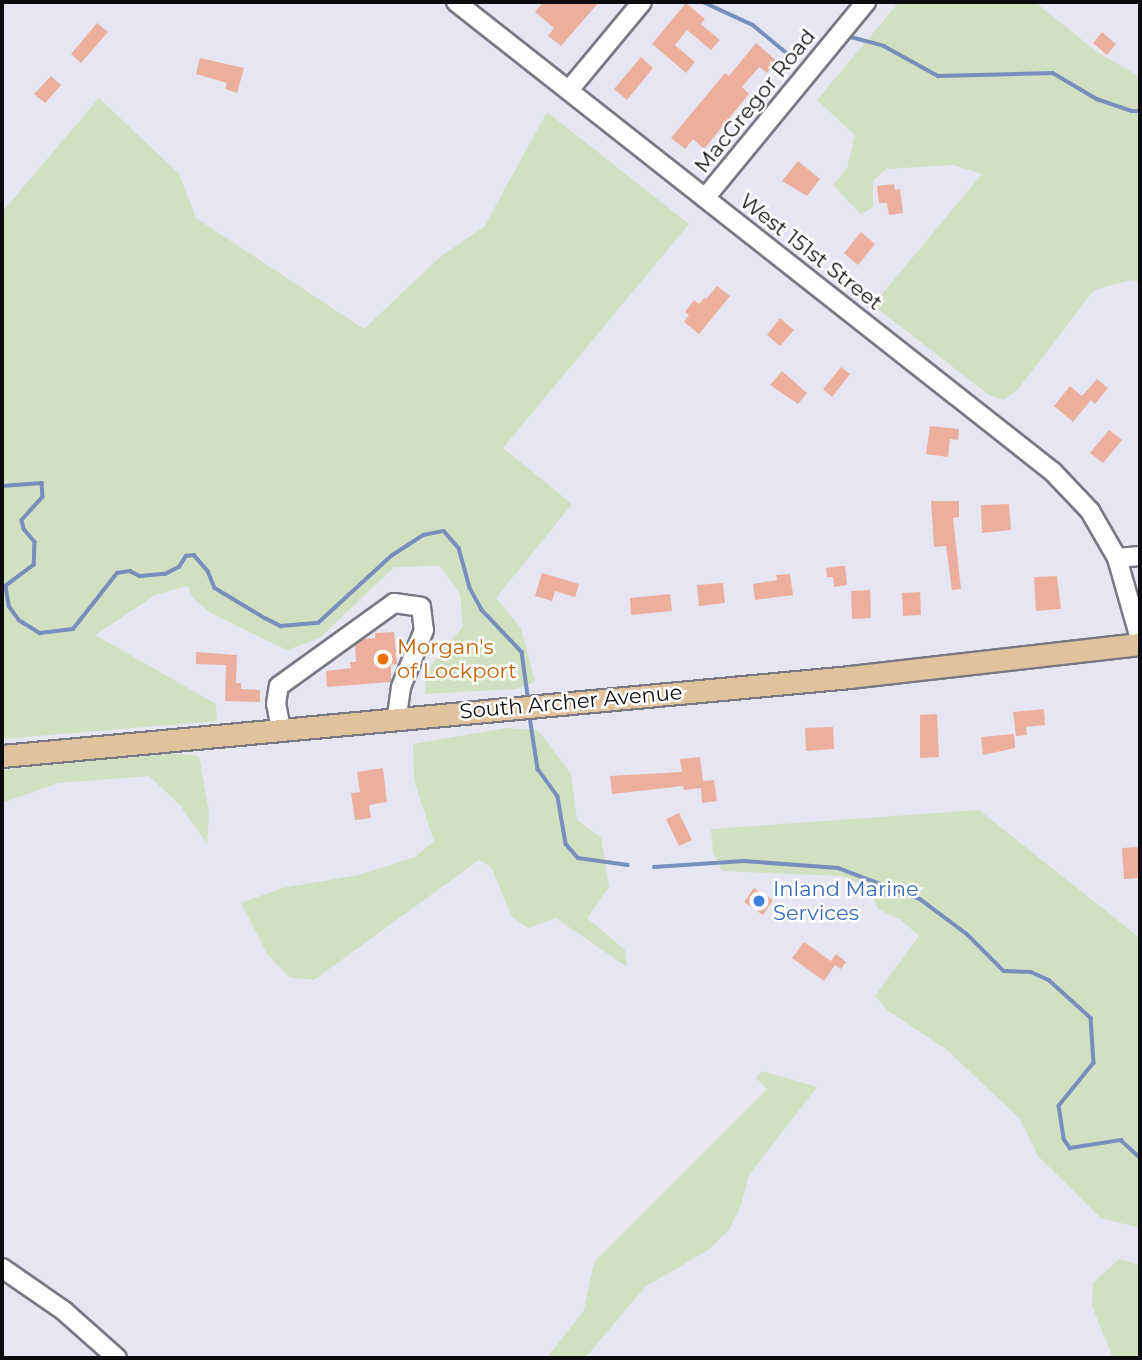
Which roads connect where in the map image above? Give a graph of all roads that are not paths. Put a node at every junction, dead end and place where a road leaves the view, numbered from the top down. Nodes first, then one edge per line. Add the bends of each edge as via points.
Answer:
1 (456, 2) edge
2 (642, 2) edge
3 (866, 2) edge
4 (569, 90) junction
5 (705, 198) junction
6 (1140, 555) edge
7 (1117, 558) junction
8 (1140, 641) edge
9 (397, 717) junction
10 (281, 729) junction
11 (2, 756) edge
12 (2, 1268) edge
13 (117, 1358) edge

1 - 4 street, West 151st Street
2 - 4 street
3 - 5 street, MacGregor Road
4 - 5 street, West 151st Street
5 - 7 street, West 151st Street via 1053,472 1090,511
6 - 7 street
7 - 8 street, West 151st Street
8 - 9 main road, South Archer Avenue via 850,677
9 - 10 main road, South Archer Avenue
9 - 10 street via 401,687 424,630 421,607 394,603 279,686 276,704
10 - 11 main road, South Archer Avenue
12 - 13 street via 64,1311

